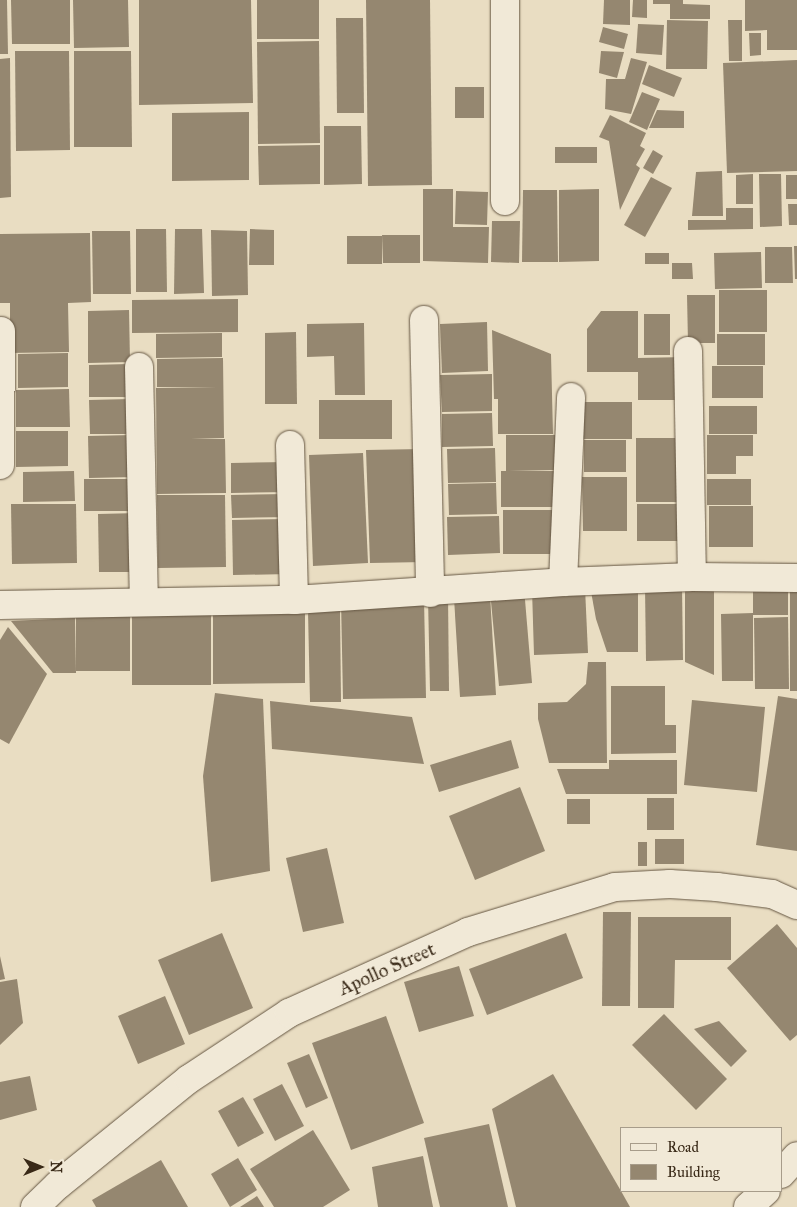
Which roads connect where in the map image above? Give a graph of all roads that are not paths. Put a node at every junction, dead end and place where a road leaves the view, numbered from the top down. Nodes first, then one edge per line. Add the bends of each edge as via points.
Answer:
1 (505, 0) edge
2 (505, 201) dead end
3 (424, 320) dead end
4 (1, 331) edge
5 (688, 351) dead end
6 (140, 366) dead end
7 (571, 397) dead end
8 (290, 445) dead end
9 (0, 465) edge
10 (692, 577) junction
11 (797, 578) edge
12 (563, 582) junction
13 (430, 593) junction
14 (294, 600) junction
15 (144, 601) junction
16 (0, 605) edge
17 (797, 904) edge
18 (797, 1156) edge
19 (782, 1173) edge
20 (35, 1207) edge

1 - 2 street
3 - 13 street
4 - 9 street
5 - 10 street
6 - 15 street
7 - 12 street
8 - 14 street
10 - 11 street
10 - 12 street
12 - 13 street
13 - 14 street
14 - 15 street
15 - 16 street
17 - 20 street, Apollo Street via 772,894 717,887 670,884 615,887 468,932 289,1013 190,1080
18 - 19 street

